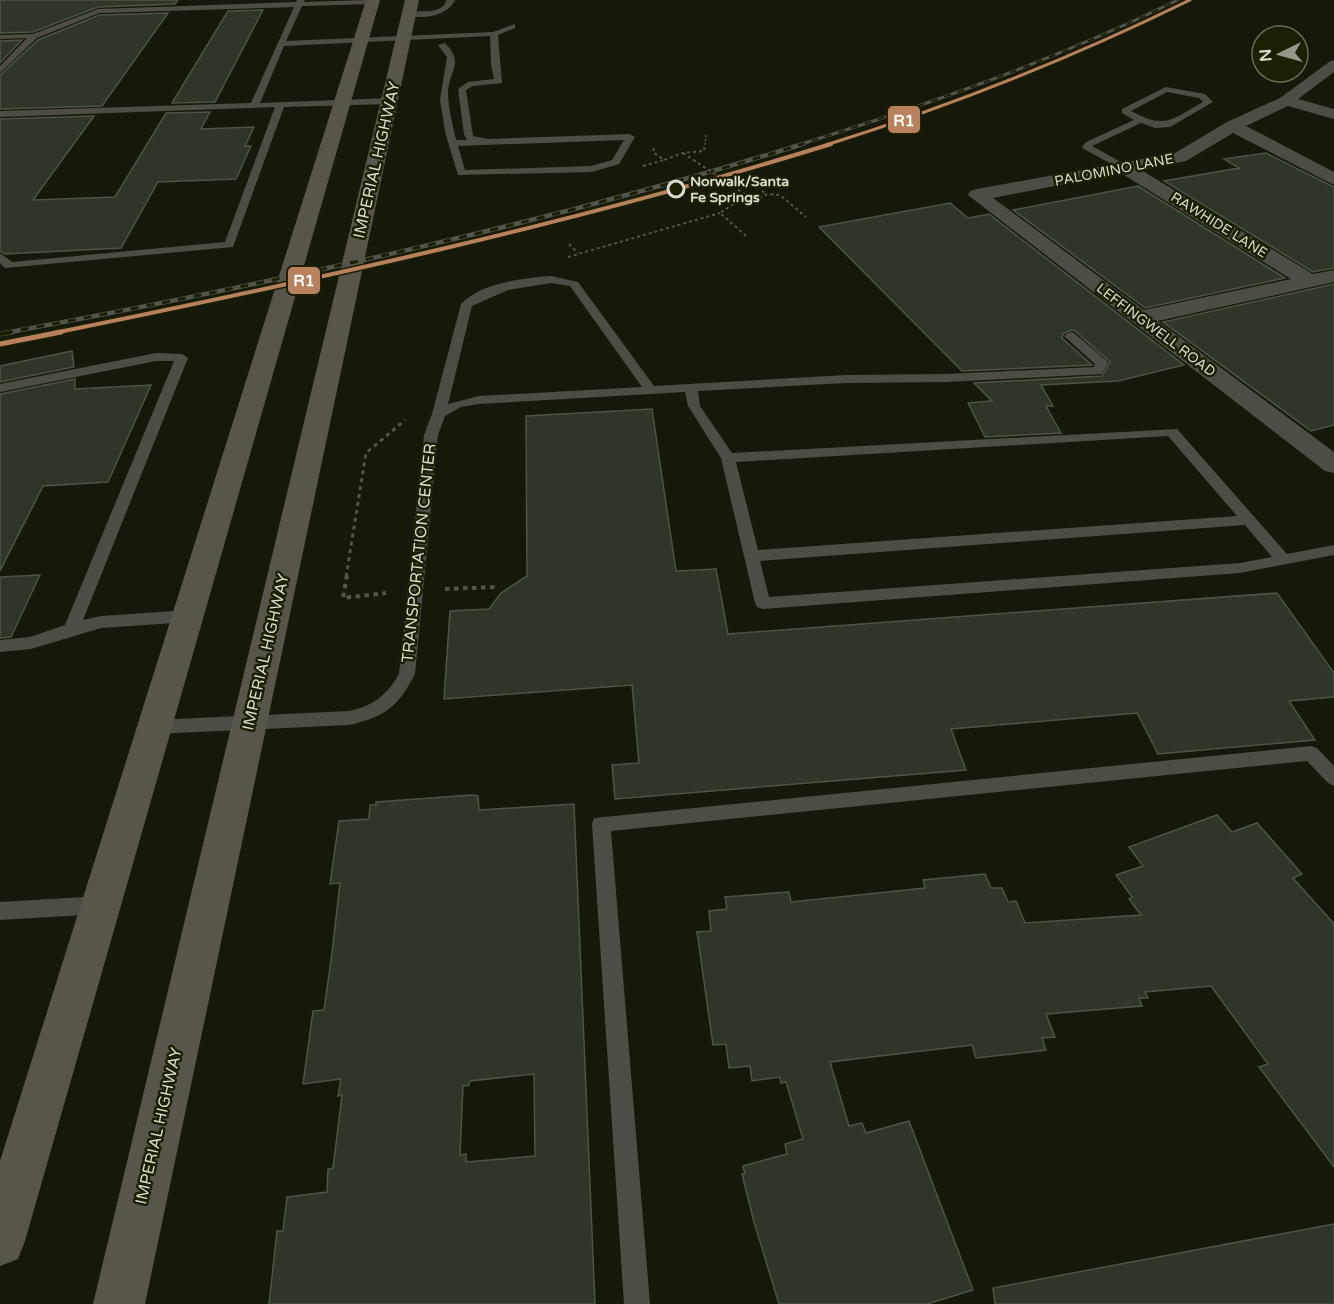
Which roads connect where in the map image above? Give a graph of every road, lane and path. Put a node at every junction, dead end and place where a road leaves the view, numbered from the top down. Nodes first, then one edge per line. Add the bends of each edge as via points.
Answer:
1 (451, 0) edge
2 (372, 1) edge
3 (300, 2) edge
4 (410, 7) edge
5 (512, 26) dead end
6 (494, 34) junction
7 (34, 36) junction
8 (0, 37) edge
9 (361, 42) junction
10 (404, 42) junction
11 (281, 44) junction
12 (495, 44) junction
13 (442, 45) junction
14 (1334, 65) edge
15 (0, 71) edge
16 (390, 101) junction
17 (1286, 101) junction
18 (343, 103) junction
19 (280, 105) junction
20 (254, 106) junction
21 (0, 114) edge
22 (1334, 114) edge
23 (1141, 120) junction
24 (1233, 126) junction
25 (706, 134) dead end
26 (505, 141) junction
27 (453, 143) junction
28 (654, 145) dead end
29 (683, 153) junction
30 (1127, 169) junction
31 (1334, 179) edge
32 (762, 191) dead end
33 (767, 194) junction
34 (977, 195) joint
35 (755, 201) junction
36 (806, 217) dead end
37 (746, 236) dead end
38 (569, 244) dead end
39 (579, 254) dead end
40 (0, 256) edge
41 (1334, 276) edge
42 (1311, 282) junction
43 (1140, 318) junction
44 (1070, 336) dead end
45 (0, 388) edge
46 (691, 388) junction
47 (651, 391) junction
48 (440, 414) junction
49 (1323, 444) edge
50 (728, 458) junction
51 (1334, 465) edge
52 (1248, 520) junction
53 (1334, 550) edge
54 (752, 556) junction
55 (1283, 560) junction
56 (189, 616) junction
57 (71, 629) junction
58 (0, 646) edge
59 (249, 725) junction
60 (155, 727) junction
61 (1334, 778) edge
62 (102, 905) junction
63 (0, 911) edge
64 (3, 1223) edge
65 (119, 1304) edge
66 (637, 1304) edge

1 - 4 lane via 442,12
2 - 3 lane
2 - 9 main road
3 - 7 lane via 98,11
3 - 11 lane
4 - 10 main road, IMPERIAL HIGHWAY
5 - 6 lane
6 - 10 lane
6 - 12 lane
7 - 8 lane
7 - 15 lane
9 - 10 lane
9 - 11 lane
9 - 18 main road
10 - 13 lane
10 - 16 main road, IMPERIAL HIGHWAY
11 - 20 lane
12 - 13 lane
12 - 26 lane via 500,81 471,84 462,89 470,138
13 - 27 lane via 448,50 453,69 444,90
14 - 17 street, PALOMINO LANE
16 - 18 lane
16 - 59 main road, IMPERIAL HIGHWAY
17 - 22 street
17 - 24 street, PALOMINO LANE
18 - 19 lane
18 - 56 main road
19 - 20 lane
19 - 40 lane via 229,245 9,266
20 - 21 lane
23 - 23 lane via 1167,125 1209,102 1202,96 1166,89 1125,111
23 - 30 lane via 1093,140 1087,147
24 - 30 street, PALOMINO LANE via 1180,157
24 - 31 street
25 - 29 path via 705,152
26 - 27 lane
26 - 27 lane via 630,137 616,162 592,169 460,173
28 - 29 path via 653,152 664,160
29 - 35 path, bridge
30 - 34 street, PALOMINO LANE
30 - 42 street, RAWHIDE LANE
32 - 33 path
33 - 35 path
33 - 36 path via 780,195
34 - 43 street, LEFFINGWELL ROAD
35 - 37 path via 735,203 720,213
38 - 39 path
41 - 42 street
42 - 43 street
43 - 49 street, LEFFINGWELL ROAD
44 - 46 lane via 1102,363 1098,371
45 - 57 lane via 156,357 182,358
46 - 47 lane
46 - 50 lane via 694,406
47 - 48 lane via 468,402
47 - 48 lane, TRANSPORTATION CENTER via 574,284 551,278 480,294 467,304
48 - 59 lane, TRANSPORTATION CENTER via 431,435 407,674 398,691 381,708 366,715
49 - 51 street, LEFFINGWELL ROAD
50 - 52 lane via 1172,432
50 - 54 lane
52 - 54 lane
52 - 55 lane
53 - 55 lane
54 - 55 lane via 763,603 1240,568
56 - 57 lane via 102,622
56 - 60 main road
57 - 58 lane via 31,644
59 - 60 lane, TRANSPORTATION CENTER
59 - 65 main road, IMPERIAL HIGHWAY
60 - 62 main road
61 - 66 lane via 1311,753 602,824
62 - 63 lane
62 - 64 main road

